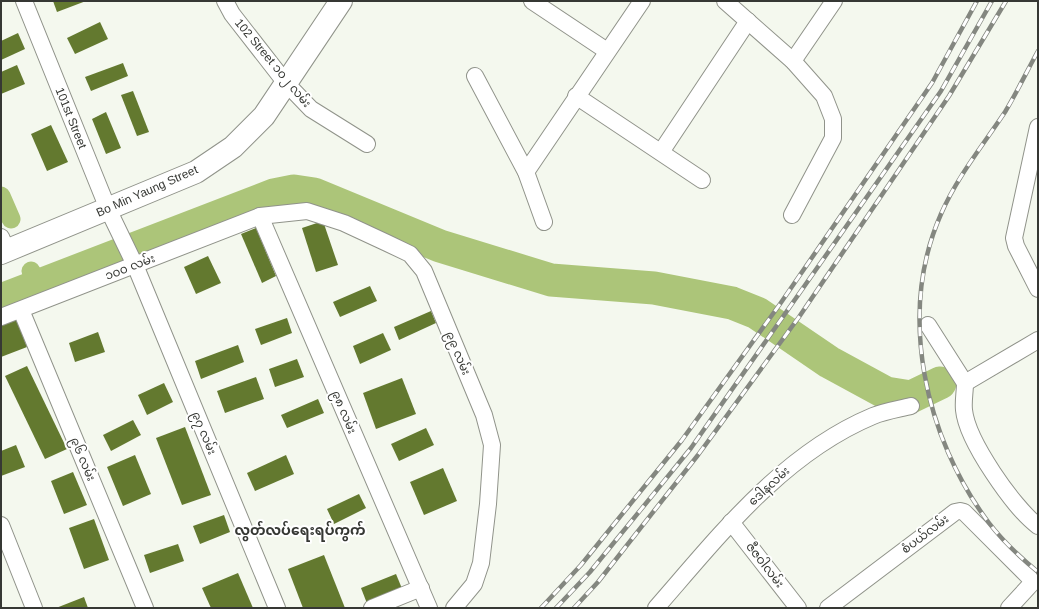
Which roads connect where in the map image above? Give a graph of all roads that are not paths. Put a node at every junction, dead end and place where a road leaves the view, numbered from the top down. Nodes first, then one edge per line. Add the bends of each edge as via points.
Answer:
1 (24, 1) edge
2 (225, 1) edge
3 (341, 1) edge
4 (532, 1) edge
5 (642, 1) edge
6 (725, 1) edge
7 (834, 1) edge
8 (748, 22) junction
9 (607, 52) junction
10 (793, 61) junction
11 (476, 76) dead end
12 (285, 82) junction
13 (576, 96) junction
14 (1038, 127) edge
15 (368, 144) dead end
16 (661, 152) junction
17 (526, 172) junction
18 (702, 180) dead end
19 (108, 209) junction
20 (792, 215) dead end
21 (260, 216) junction
22 (544, 222) dead end
23 (120, 233) joint
24 (3, 247) edge
25 (133, 261) junction
26 (1038, 289) edge
27 (20, 310) junction
28 (1, 318) edge
29 (928, 325) dead end
30 (1038, 340) edge
31 (965, 383) junction
32 (911, 406) dead end
33 (731, 522) junction
34 (1, 525) edge
35 (1038, 526) edge
36 (420, 588) junction
37 (34, 608) edge
38 (145, 608) edge
39 (277, 608) edge
40 (372, 608) edge
41 (429, 608) edge
42 (454, 608) edge
43 (656, 608) edge
44 (798, 608) edge
45 (828, 608) edge
46 (1009, 608) edge

1 - 19 street, 101st Street
2 - 12 street, 102 Street ၁၀၂ လမ်း via 232,14
3 - 12 main road, Bo Min Yaung Street
4 - 9 street
5 - 9 street
6 - 8 street
7 - 10 street
8 - 10 street
8 - 16 street
9 - 13 street
10 - 20 street via 824,96 833,119 833,138
11 - 17 street
12 - 15 street, 102 Street ၁၀၂ လမ်း via 311,109
12 - 19 main road, Bo Min Yaung Street via 264,116 233,147 196,172
13 - 16 street
13 - 17 street
14 - 26 street via 1014,238
16 - 18 street
17 - 22 street
19 - 23 street, 101st Street
19 - 24 main road, Bo Min Yaung Street
21 - 25 street, ၁၀၀ လမ်း
21 - 36 street, ၉၈ လမ်း
21 - 42 street, ၉၉ လမ်း via 307,210 344,223 410,254 424,271 484,415 492,445 481,563 474,584
23 - 25 street, ၉၇ လမ်း
25 - 27 street, ၁၀၀ လမ်း
25 - 39 street, ၉၇ လမ်း
27 - 28 street, ၁၀၀ လမ်း
27 - 38 street, ၉၆ လမ်း
29 - 31 street
30 - 31 street
31 - 35 street via 964,411 973,439 1003,487
32 - 33 street, ဒေါနလမ်း via 874,416 838,433 794,462
33 - 43 street, ဒေါနလမ်း
33 - 44 street, ဇီဇဝါလမ်း
34 - 37 street
36 - 40 street
36 - 41 street, ၉၈ လမ်း
45 - 46 street, စံပယ်လမ်း via 954,512 960,511 964,512 1024,571 1032,583

